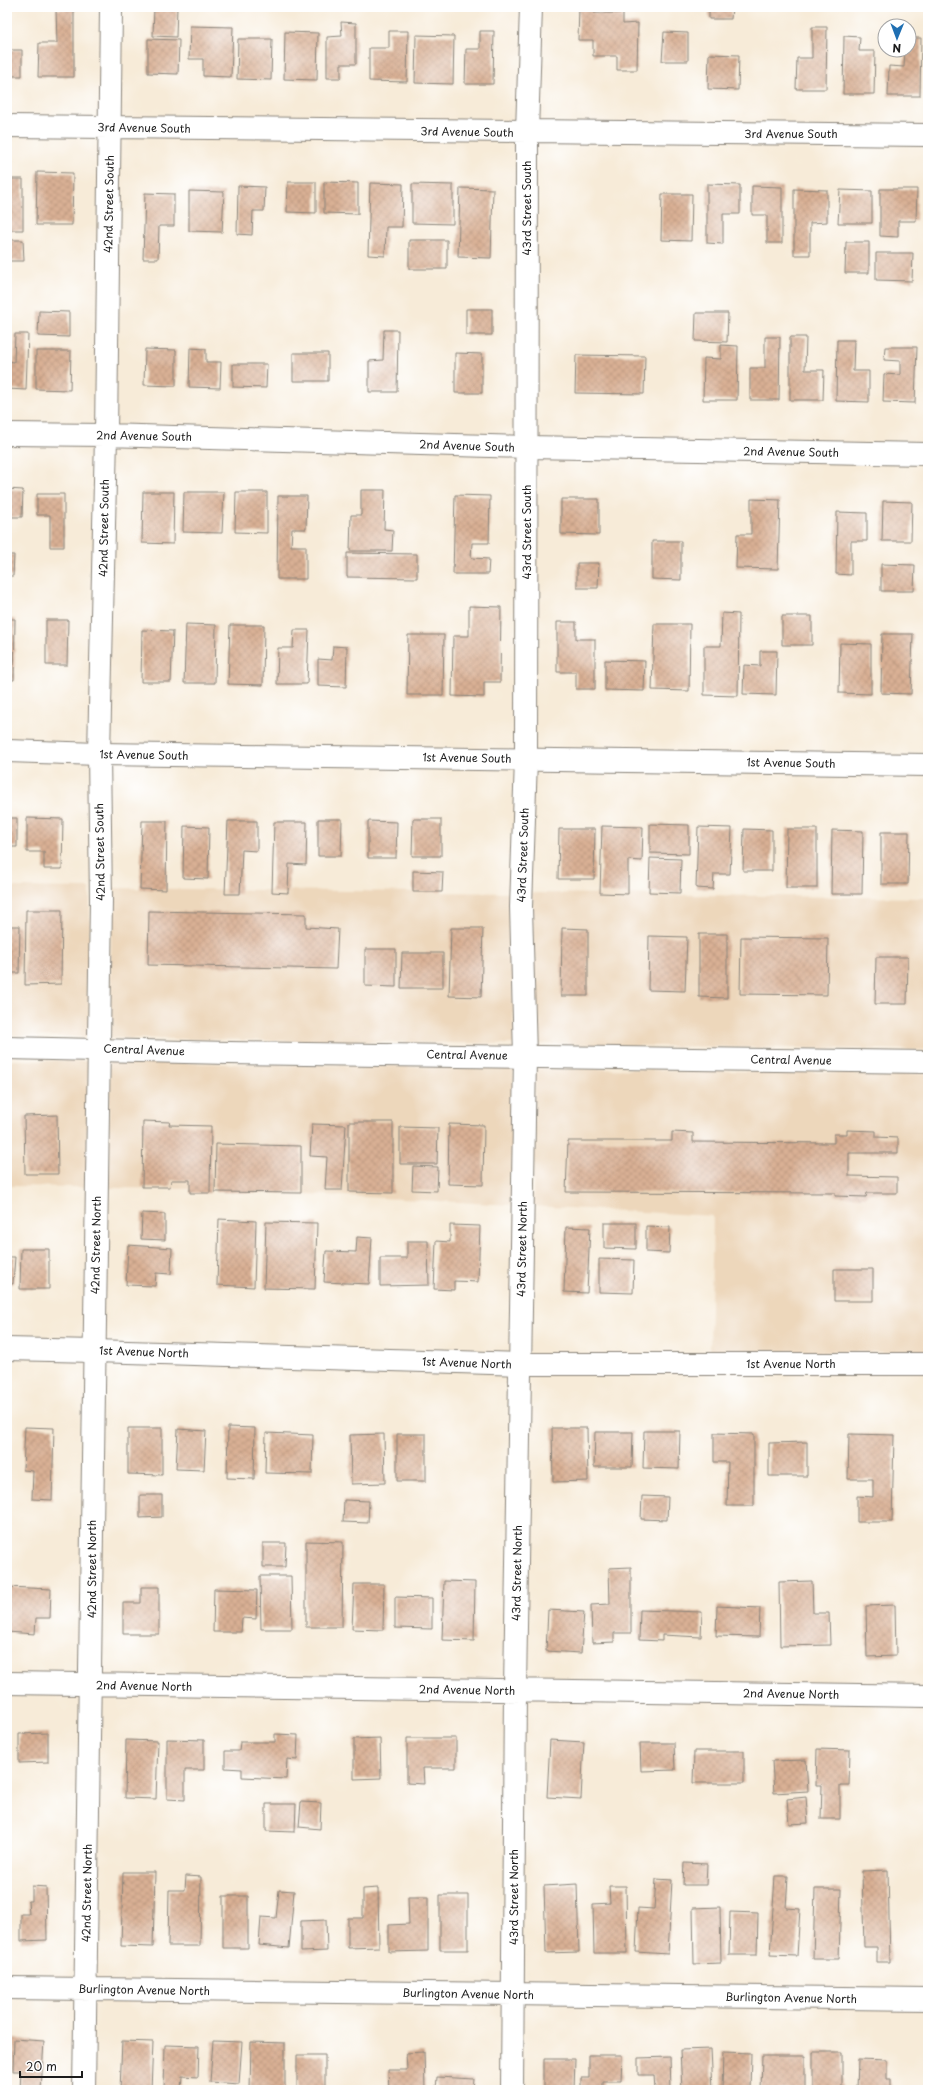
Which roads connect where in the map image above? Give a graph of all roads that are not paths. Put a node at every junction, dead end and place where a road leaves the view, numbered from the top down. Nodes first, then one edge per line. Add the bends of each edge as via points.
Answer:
1 (111, 7) edge
2 (530, 7) edge
3 (7, 126) edge
4 (110, 127) junction
5 (527, 132) junction
6 (928, 135) edge
7 (7, 434) edge
8 (106, 435) junction
9 (527, 447) junction
10 (928, 454) edge
11 (7, 751) edge
12 (99, 754) junction
13 (526, 759) junction
14 (928, 765) edge
15 (7, 1048) edge
16 (98, 1049) junction
17 (525, 1056) junction
18 (928, 1062) edge
19 (7, 1350) edge
20 (94, 1350) junction
21 (520, 1364) junction
22 (928, 1364) edge
23 (7, 1683) edge
24 (91, 1685) junction
25 (515, 1690) junction
26 (928, 1696) edge
27 (7, 1988) edge
28 (86, 1989) junction
29 (514, 1994) junction
30 (928, 1999) edge
31 (84, 2090) edge
32 (512, 2090) edge

1 - 4 street, 42nd Street South
2 - 5 street, 43rd Street South
3 - 4 street, 3rd Avenue South
4 - 5 street, 3rd Avenue South
4 - 8 street, 42nd Street South
5 - 6 street, 3rd Avenue South
5 - 9 street, 43rd Street South
7 - 8 street, 2nd Avenue South
8 - 9 street, 2nd Avenue South
8 - 12 street, 42nd Street South
9 - 10 street, 2nd Avenue South
9 - 13 street, 43rd Street South
11 - 12 street, 1st Avenue South
12 - 13 street, 1st Avenue South
12 - 16 street, 42nd Street South via 101,900
13 - 14 street, 1st Avenue South
13 - 17 street, 43rd Street South via 522,907
15 - 16 street, Central Avenue
16 - 17 street, Central Avenue
16 - 20 street, 42nd Street North
17 - 18 street, Central Avenue
17 - 21 street, 43rd Street North
19 - 20 street, 1st Avenue North
20 - 21 street, 1st Avenue North
20 - 24 street, 42nd Street North
21 - 22 street, 1st Avenue North
21 - 25 street, 43rd Street North
23 - 24 street, 2nd Avenue North
24 - 25 street, 2nd Avenue North
24 - 28 street, 42nd Street North
25 - 26 street, 2nd Avenue North
25 - 29 street, 43rd Street North
27 - 28 street, Burlington Avenue North
28 - 29 street, Burlington Avenue North
28 - 31 street, 42nd Street North
29 - 30 street, Burlington Avenue North
29 - 32 street, 43rd Street North

